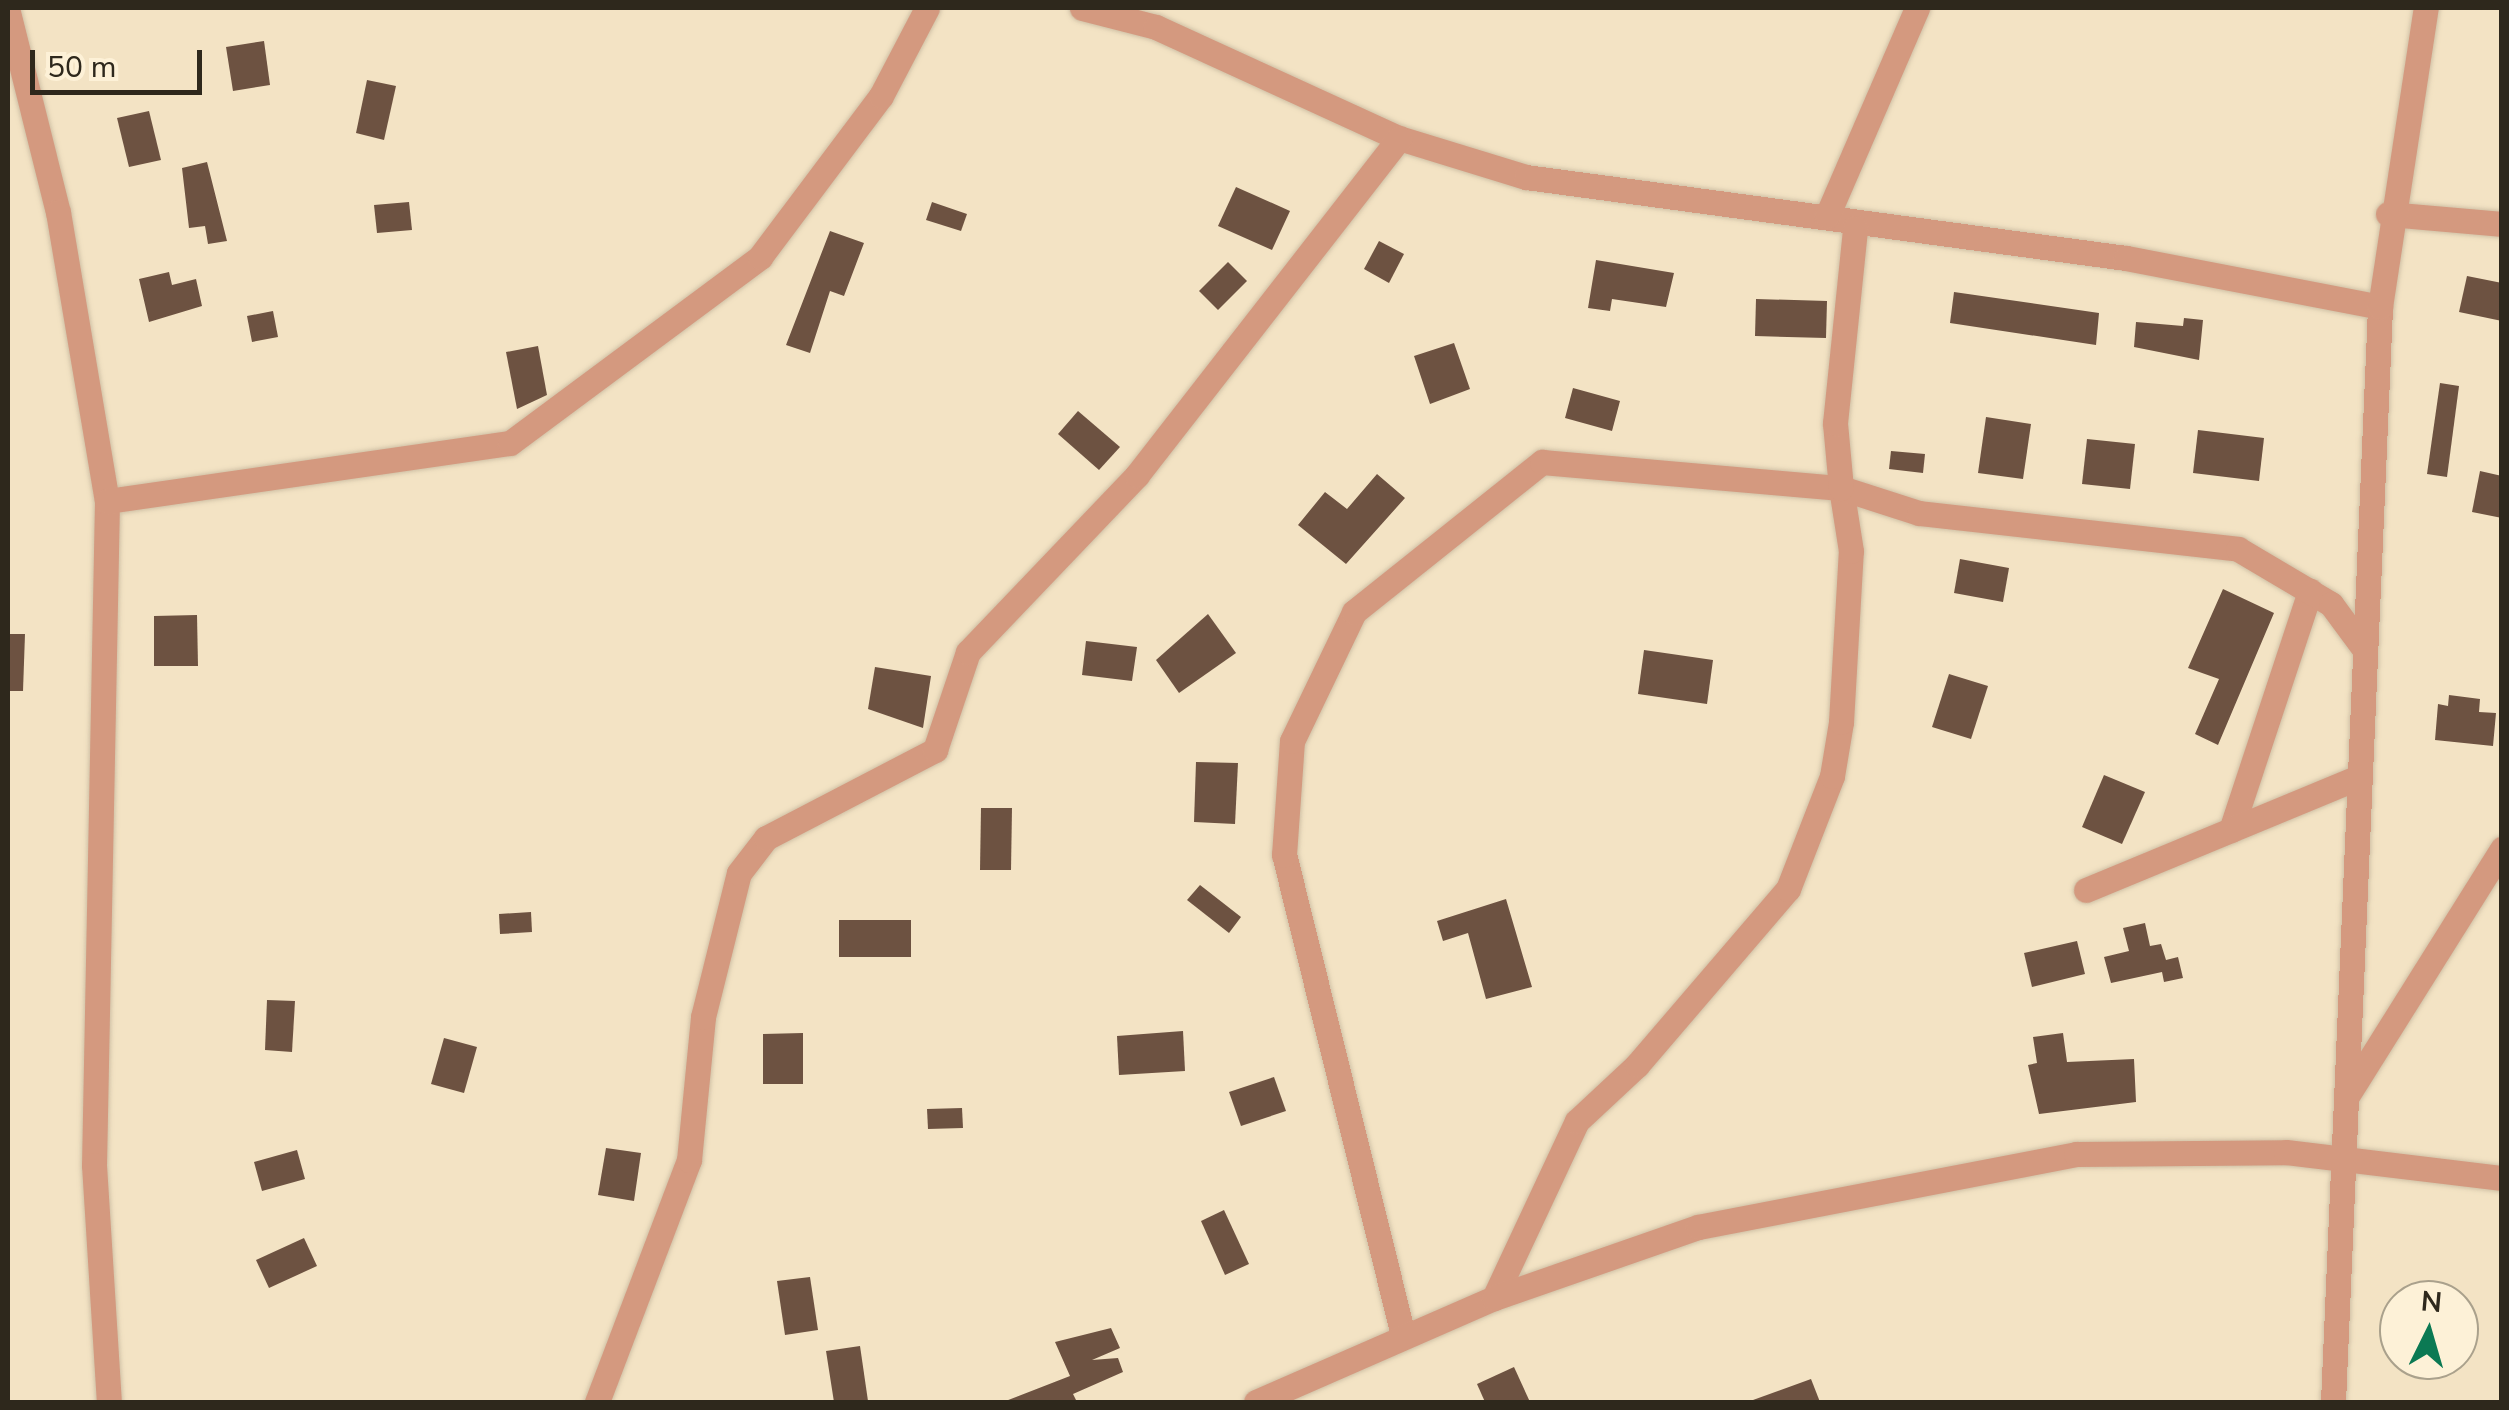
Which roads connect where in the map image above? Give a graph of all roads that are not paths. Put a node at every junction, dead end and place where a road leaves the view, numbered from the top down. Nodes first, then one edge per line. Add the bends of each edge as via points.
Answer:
1 (927, 8) edge
2 (1082, 8) edge
3 (1917, 8) edge
4 (2426, 8) edge
5 (8, 12) edge
6 (1400, 138) junction
7 (2388, 214) junction
8 (1827, 216) junction
9 (2502, 224) edge
10 (1855, 228) junction
11 (2380, 308) junction
12 (1841, 488) junction
13 (107, 501) junction
14 (2310, 591) junction
15 (2362, 646) junction
16 (2357, 778) junction
17 (2231, 830) junction
18 (2502, 849) edge
19 (2086, 890) dead end
20 (2346, 1096) junction
21 (2344, 1162) junction
22 (2502, 1178) edge
23 (1494, 1298) junction
24 (1402, 1334) junction
25 (109, 1402) edge
26 (598, 1402) edge
27 (1256, 1402) edge
28 (2333, 1402) edge

1 - 13 street via 881,96 760,257 510,443
2 - 6 street via 1156,27
3 - 8 street
4 - 7 street
5 - 13 street via 58,212
6 - 8 street via 1526,177
6 - 26 street via 1137,475 968,652 935,750 766,838 738,873 706,1000 689,1160
7 - 9 street
7 - 11 street
8 - 10 street
10 - 11 street via 2126,258
10 - 12 street via 1834,423
11 - 15 street
12 - 14 street via 1919,513 2238,549
12 - 23 street via 1851,551 1841,722 1832,776 1788,889 1576,1121
12 - 24 street via 1542,462 1354,612 1292,742 1284,855
13 - 25 street via 94,1165
14 - 15 street
14 - 17 street
15 - 16 street
16 - 17 street
16 - 20 street
17 - 19 street
18 - 20 street
20 - 21 street
21 - 22 street
21 - 23 street via 2150,1147 2076,1154 1698,1227
21 - 28 street
23 - 24 street
24 - 27 street

